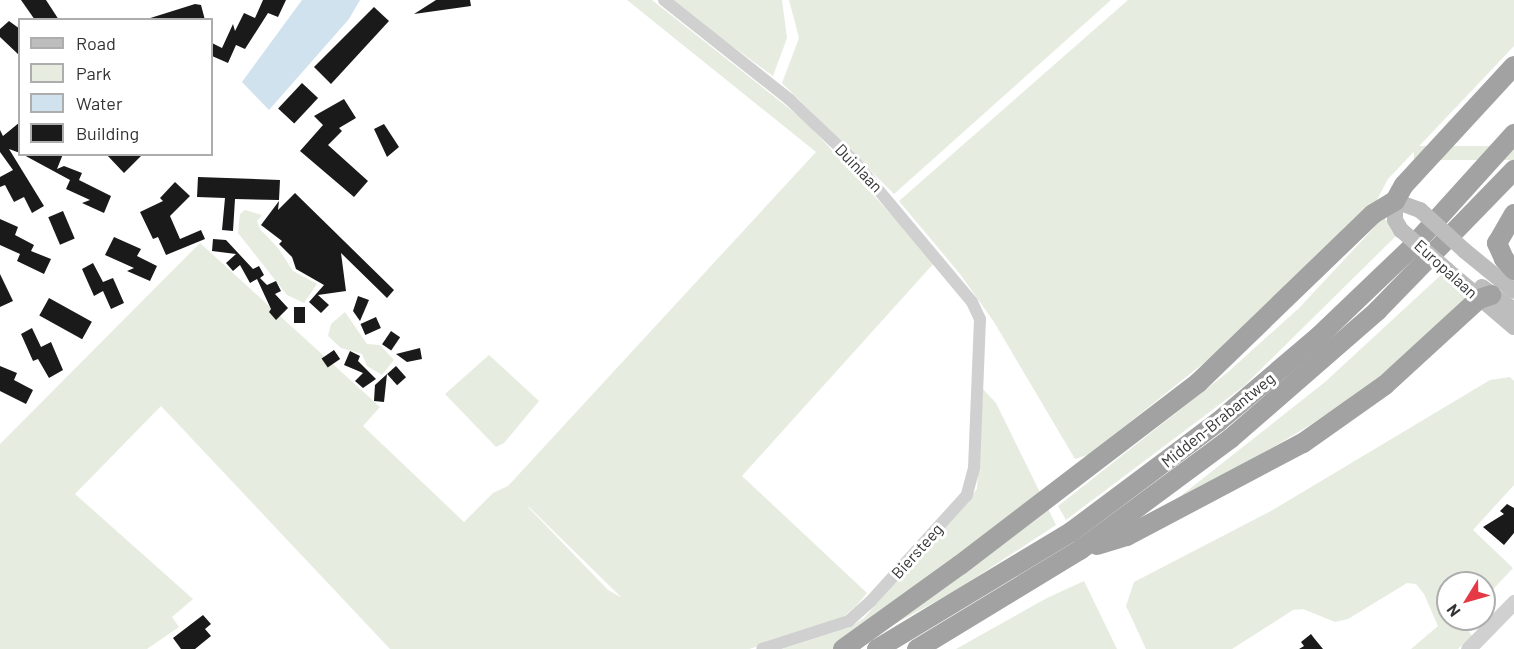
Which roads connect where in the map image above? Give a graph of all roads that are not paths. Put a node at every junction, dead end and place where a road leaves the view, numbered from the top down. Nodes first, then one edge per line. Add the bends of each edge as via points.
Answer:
1 (664, 0) edge
2 (1514, 66) edge
3 (1514, 134) edge
4 (1514, 170) edge
5 (1395, 201) junction
6 (1514, 214) edge
7 (1410, 220) junction
8 (1455, 261) junction
9 (1514, 270) edge
10 (1514, 291) edge
11 (1485, 297) junction
12 (1514, 310) edge
13 (1514, 327) edge
14 (978, 381) joint
15 (1080, 550) junction
16 (1514, 602) edge
17 (762, 649) edge
18 (843, 649) edge
19 (878, 649) edge
20 (917, 649) edge
21 (1468, 649) edge

1 - 14 street, Duinlaan via 808,116 891,202 978,311
2 - 5 highway via 1404,184
3 - 19 highway, Midden-Brabantweg via 1410,248 1318,337 1218,422 1071,532
4 - 15 highway, Midden-Brabantweg via 1438,251 1309,373 1164,491
5 - 7 main road, Europalaan
5 - 7 main road, Europalaan via 1395,220
5 - 18 highway via 1373,214 1198,383
6 - 9 highway via 1497,243
7 - 8 main road, Europalaan, bridge
7 - 8 main road, Europalaan, bridge
8 - 10 main road, Europalaan
8 - 11 main road, Europalaan
11 - 12 main road, Europalaan
11 - 13 main road, Europalaan
11 - 15 highway via 1384,385 1303,443 1127,536
14 - 17 street, Biersteeg via 974,468 967,495 872,601 849,621
15 - 20 highway, Midden-Brabantweg
16 - 21 street

